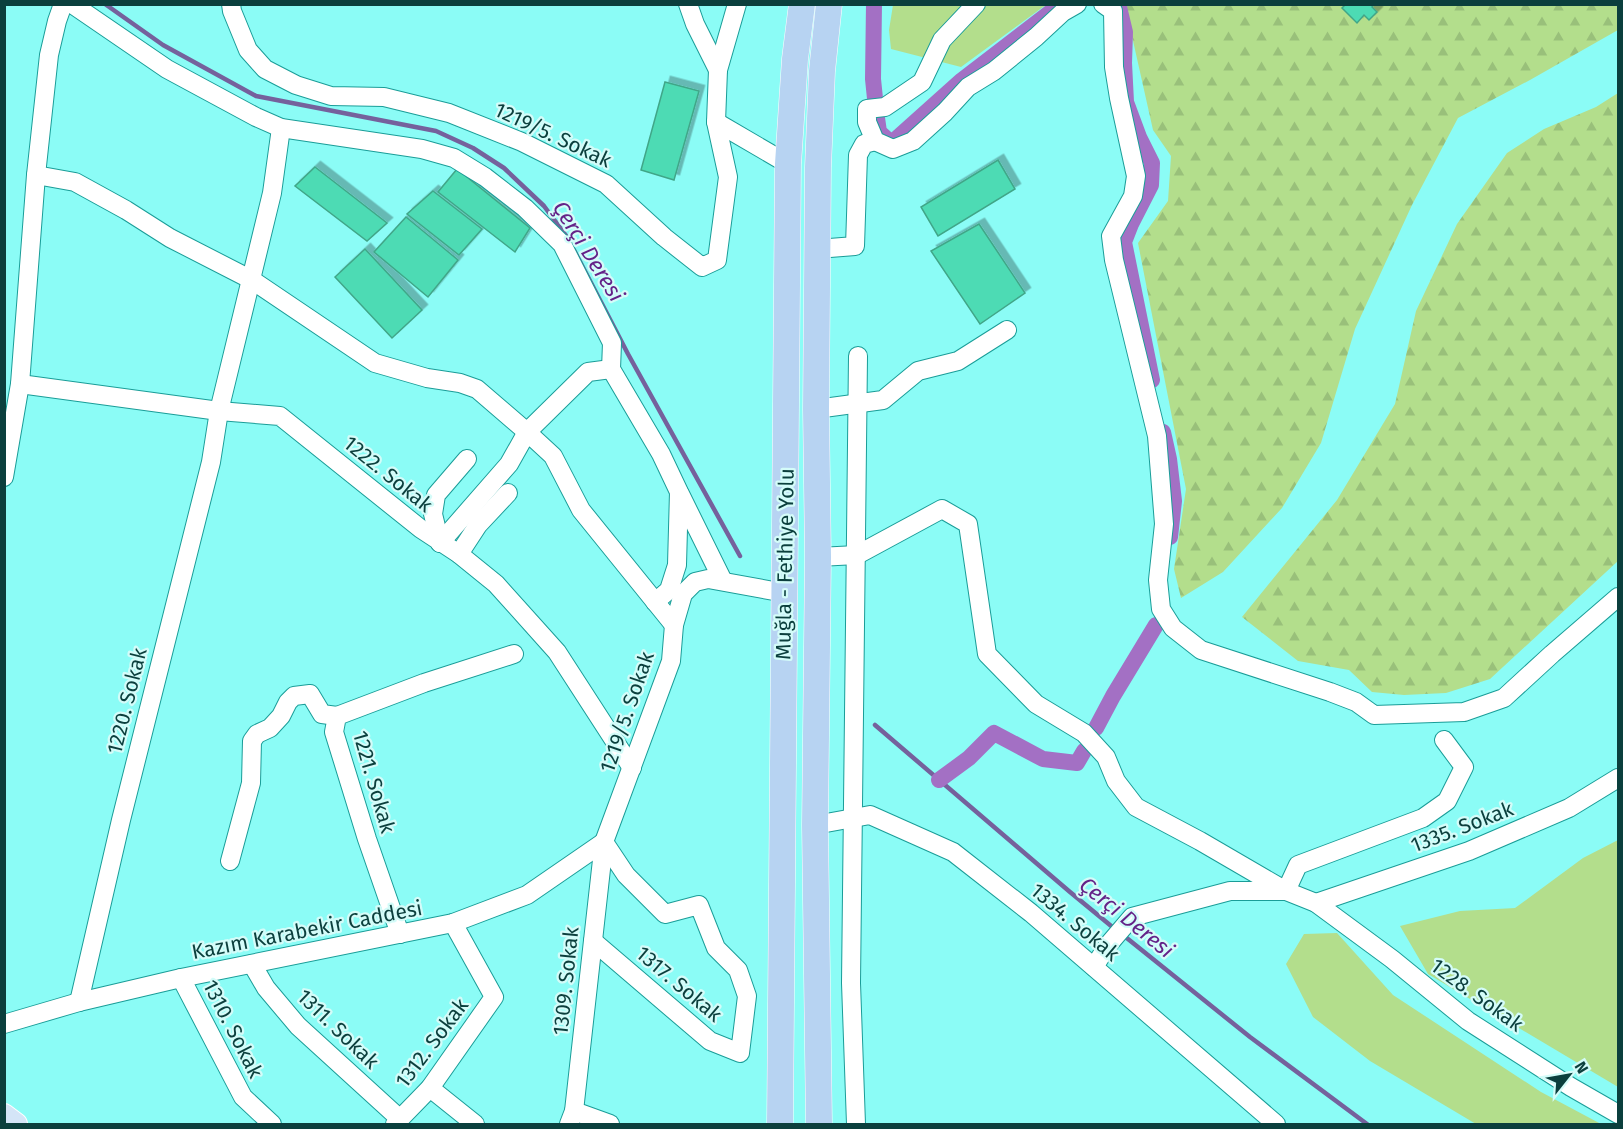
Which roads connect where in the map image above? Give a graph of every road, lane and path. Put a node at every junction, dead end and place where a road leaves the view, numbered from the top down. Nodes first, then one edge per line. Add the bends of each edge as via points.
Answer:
1 (63, 4) edge
2 (72, 4) edge
3 (231, 4) edge
4 (688, 4) edge
5 (736, 4) edge
6 (802, 4) edge
7 (829, 4) edge
8 (976, 4) edge
9 (1077, 4) edge
10 (1103, 4) edge
11 (718, 70) junction
12 (716, 122) junction
13 (281, 128) junction
14 (875, 141) junction
15 (788, 164) junction
16 (36, 176) junction
17 (818, 249) junction
18 (252, 280) junction
19 (1007, 330) dead end
20 (858, 356) dead end
21 (611, 369) junction
22 (21, 384) junction
23 (858, 403) junction
24 (816, 409) junction
25 (219, 411) junction
26 (527, 432) junction
27 (467, 459) dead end
28 (4, 477) edge
29 (679, 492) junction
30 (508, 493) dead end
31 (440, 543) junction
32 (459, 554) junction
33 (856, 555) junction
34 (818, 557) junction
35 (723, 581) junction
36 (785, 593) junction
37 (1618, 597) edge
38 (656, 602) junction
39 (674, 625) junction
40 (513, 654) dead end
41 (337, 716) junction
42 (1444, 740) dead end
43 (632, 768) junction
44 (1618, 778) edge
45 (852, 819) junction
46 (815, 825) junction
47 (604, 843) junction
48 (230, 861) dead end
49 (1286, 891) junction
50 (1316, 903) junction
51 (453, 923) junction
52 (400, 934) junction
53 (593, 941) junction
54 (252, 964) junction
55 (1094, 967) junction
56 (181, 978) junction
57 (79, 1002) junction
58 (4, 1024) edge
59 (430, 1088) junction
60 (1618, 1114) edge
61 (4, 1115) edge
62 (571, 1118) edge
63 (398, 1122) edge
64 (16, 1125) edge
65 (272, 1125) edge
66 (475, 1125) edge
67 (610, 1125) edge
68 (780, 1125) edge
69 (819, 1125) edge
70 (856, 1125) edge
71 (1276, 1125) edge

1 - 16 street via 49,55
2 - 13 street via 167,69
3 - 12 street, 1219/5. Sokak via 248,50 265,69 331,96 384,97 449,113 522,142 606,184 702,267 717,260 728,177
4 - 11 street
5 - 11 street, 1219/5. Sokak
6 - 15 highway, Muğla - Fethiye Yolu
7 - 17 highway, Muğla - Fethiye Yolu via 821,83
8 - 14 street via 942,40 922,82 876,108 867,122
9 - 14 street via 994,71 968,87 913,141 893,149
10 - 37 street via 1113,11 1114,67 1136,176 1133,196 1111,236 1157,436 1164,524 1158,580 1161,609 1173,628 1201,650 1330,692 1356,702 1374,715 1464,712 1504,698
11 - 12 street, 1219/5. Sokak
12 - 15 street
13 - 18 street, 1220. Sokak via 272,193
13 - 21 street via 422,149 454,158 485,177 562,244 612,343
14 - 17 street via 864,144 858,155 855,246
15 - 36 highway, Muğla - Fethiye Yolu
16 - 18 street via 75,182
16 - 22 street
17 - 24 highway, Muğla - Fethiye Yolu
18 - 25 street, 1220. Sokak
18 - 26 street via 375,363 477,389
19 - 23 street via 958,361 918,371 883,400
20 - 23 street
21 - 26 street via 588,372
21 - 29 street
22 - 25 street, 1222. Sokak
22 - 28 street
23 - 24 street
23 - 33 street
24 - 34 highway, Muğla - Fethiye Yolu
25 - 31 street, 1222. Sokak via 280,416
25 - 57 street, 1220. Sokak via 211,462 123,809
26 - 31 street via 509,464
26 - 38 street via 553,456 581,510
27 - 31 street via 436,495 433,514
29 - 35 street
29 - 38 street via 677,565 669,590
30 - 32 street via 478,525
31 - 32 street, 1222. Sokak
32 - 43 street, 1222. Sokak via 496,584 556,652
33 - 34 street
33 - 45 street
33 - 49 street via 942,509 968,524 987,654 1036,704 1084,733 1106,757 1116,781 1136,807
34 - 46 highway, Muğla - Fethiye Yolu
35 - 36 street, 1219/5. Sokak
35 - 39 street, 1219/5. Sokak via 695,582 683,594
36 - 68 highway, Muğla - Fethiye Yolu
38 - 39 street
39 - 43 street, 1219/5. Sokak via 671,661
40 - 41 street, 1221. Sokak
41 - 48 street via 322,714 310,694 294,696 270,728 257,734 252,741 251,783
41 - 52 street, 1221. Sokak via 334,732
42 - 49 street via 1464,767 1447,801 1423,818 1298,866
43 - 47 street, 1219/5. Sokak
44 - 50 street, 1335. Sokak via 1569,808 1469,851
45 - 46 street, 1334. Sokak
45 - 55 street, 1334. Sokak via 870,815 953,852
45 - 70 street via 851,982
46 - 69 highway, Muğla - Fethiye Yolu
47 - 51 street, Kazım Karabekir Caddesi via 527,895
47 - 53 street, 1309. Sokak
47 - 53 street, 1317. Sokak via 626,875 665,914 699,905 716,948 738,970 747,996 740,1053 710,1041
49 - 50 street, 1228. Sokak
49 - 55 street via 1230,891 1132,917
50 - 60 street, 1228. Sokak via 1468,1021
51 - 52 street, Kazım Karabekir Caddesi
51 - 59 street, 1312. Sokak via 494,997
52 - 54 street, Kazım Karabekir Caddesi
53 - 62 street, 1309. Sokak
54 - 56 street, Kazım Karabekir Caddesi
54 - 63 street, 1311. Sokak via 266,988 298,1026
55 - 71 street, 1334. Sokak
56 - 57 street, Kazım Karabekir Caddesi
56 - 65 street, 1310. Sokak via 243,1097
57 - 58 street, Kazım Karabekir Caddesi
59 - 63 street, 1312. Sokak
59 - 66 street
61 - 64 main road
62 - 67 street

